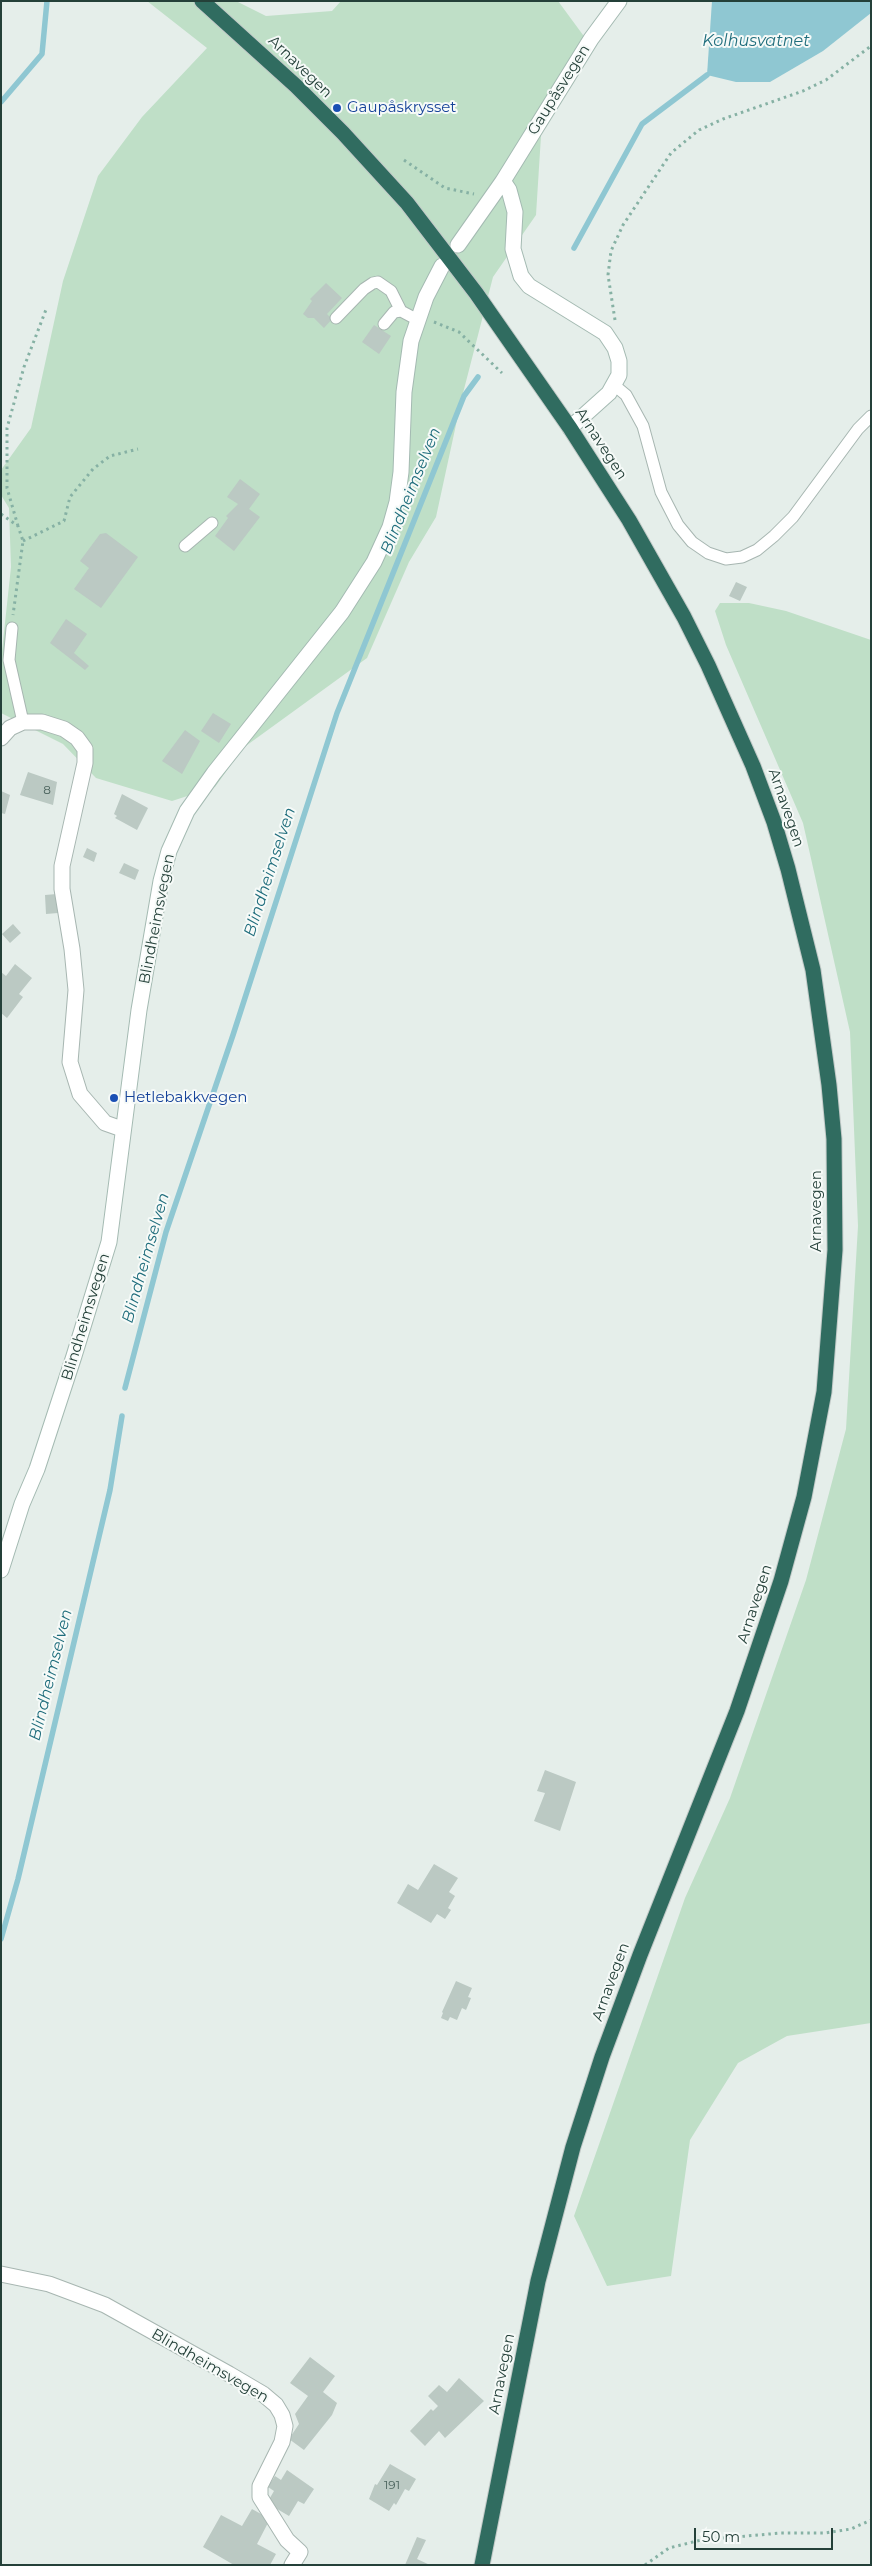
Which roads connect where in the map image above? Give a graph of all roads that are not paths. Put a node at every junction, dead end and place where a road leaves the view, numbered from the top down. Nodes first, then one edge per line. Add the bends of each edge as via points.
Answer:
1 (202, 1) edge
2 (619, 1) edge
3 (499, 186) junction
4 (458, 245) dead end
5 (442, 266) dead end
6 (401, 311) junction
7 (336, 318) dead end
8 (418, 320) junction
9 (384, 324) dead end
10 (614, 385) junction
11 (871, 416) edge
12 (570, 428) junction
13 (212, 524) dead end
14 (186, 546) dead end
15 (12, 628) road end
16 (23, 722) junction
17 (1, 738) edge
18 (122, 1129) junction
19 (1, 1570) edge
20 (1, 2274) edge
21 (292, 2565) edge
22 (482, 2565) edge

1 - 12 highway, Arnavegen via 296,86 394,189 476,293
2 - 3 street, Gaupåsvegen via 591,39
3 - 4 street, Gaupåsvegen
3 - 10 street via 514,206 513,249 521,276 529,286 605,333 619,361 619,375
5 - 8 street, Blindheimsvegen
6 - 7 lane via 391,291 378,282 364,289
6 - 8 lane
6 - 9 lane via 394,312
8 - 18 street, Blindheimsvegen via 406,363 397,502 374,562 342,612 187,811 169,851 154,920
10 - 11 lane via 626,395 643,426 661,492 678,525 692,542 708,553 726,559 742,557 757,550 780,529
10 - 12 street
12 - 22 highway, Arnavegen via 629,520 684,616 730,712 774,822 802,921 820,1020 834,1139 835,1250 824,1392 808,1480 792,1543 740,1702 636,1964 573,2147 538,2281
13 - 14 lane
15 - 16 lane via 9,660
16 - 17 street via 10,728
16 - 18 street via 42,722 64,729 85,749 85,763 62,866 62,889 76,990 70,1062 80,1094 104,1123
18 - 19 street, Blindheimsvegen via 114,1211 100,1273
20 - 21 street, Blindheimsvegen via 49,2284 105,2305 229,2374 276,2405 282,2415 282,2442 260,2486 260,2497 287,2540 300,2552

